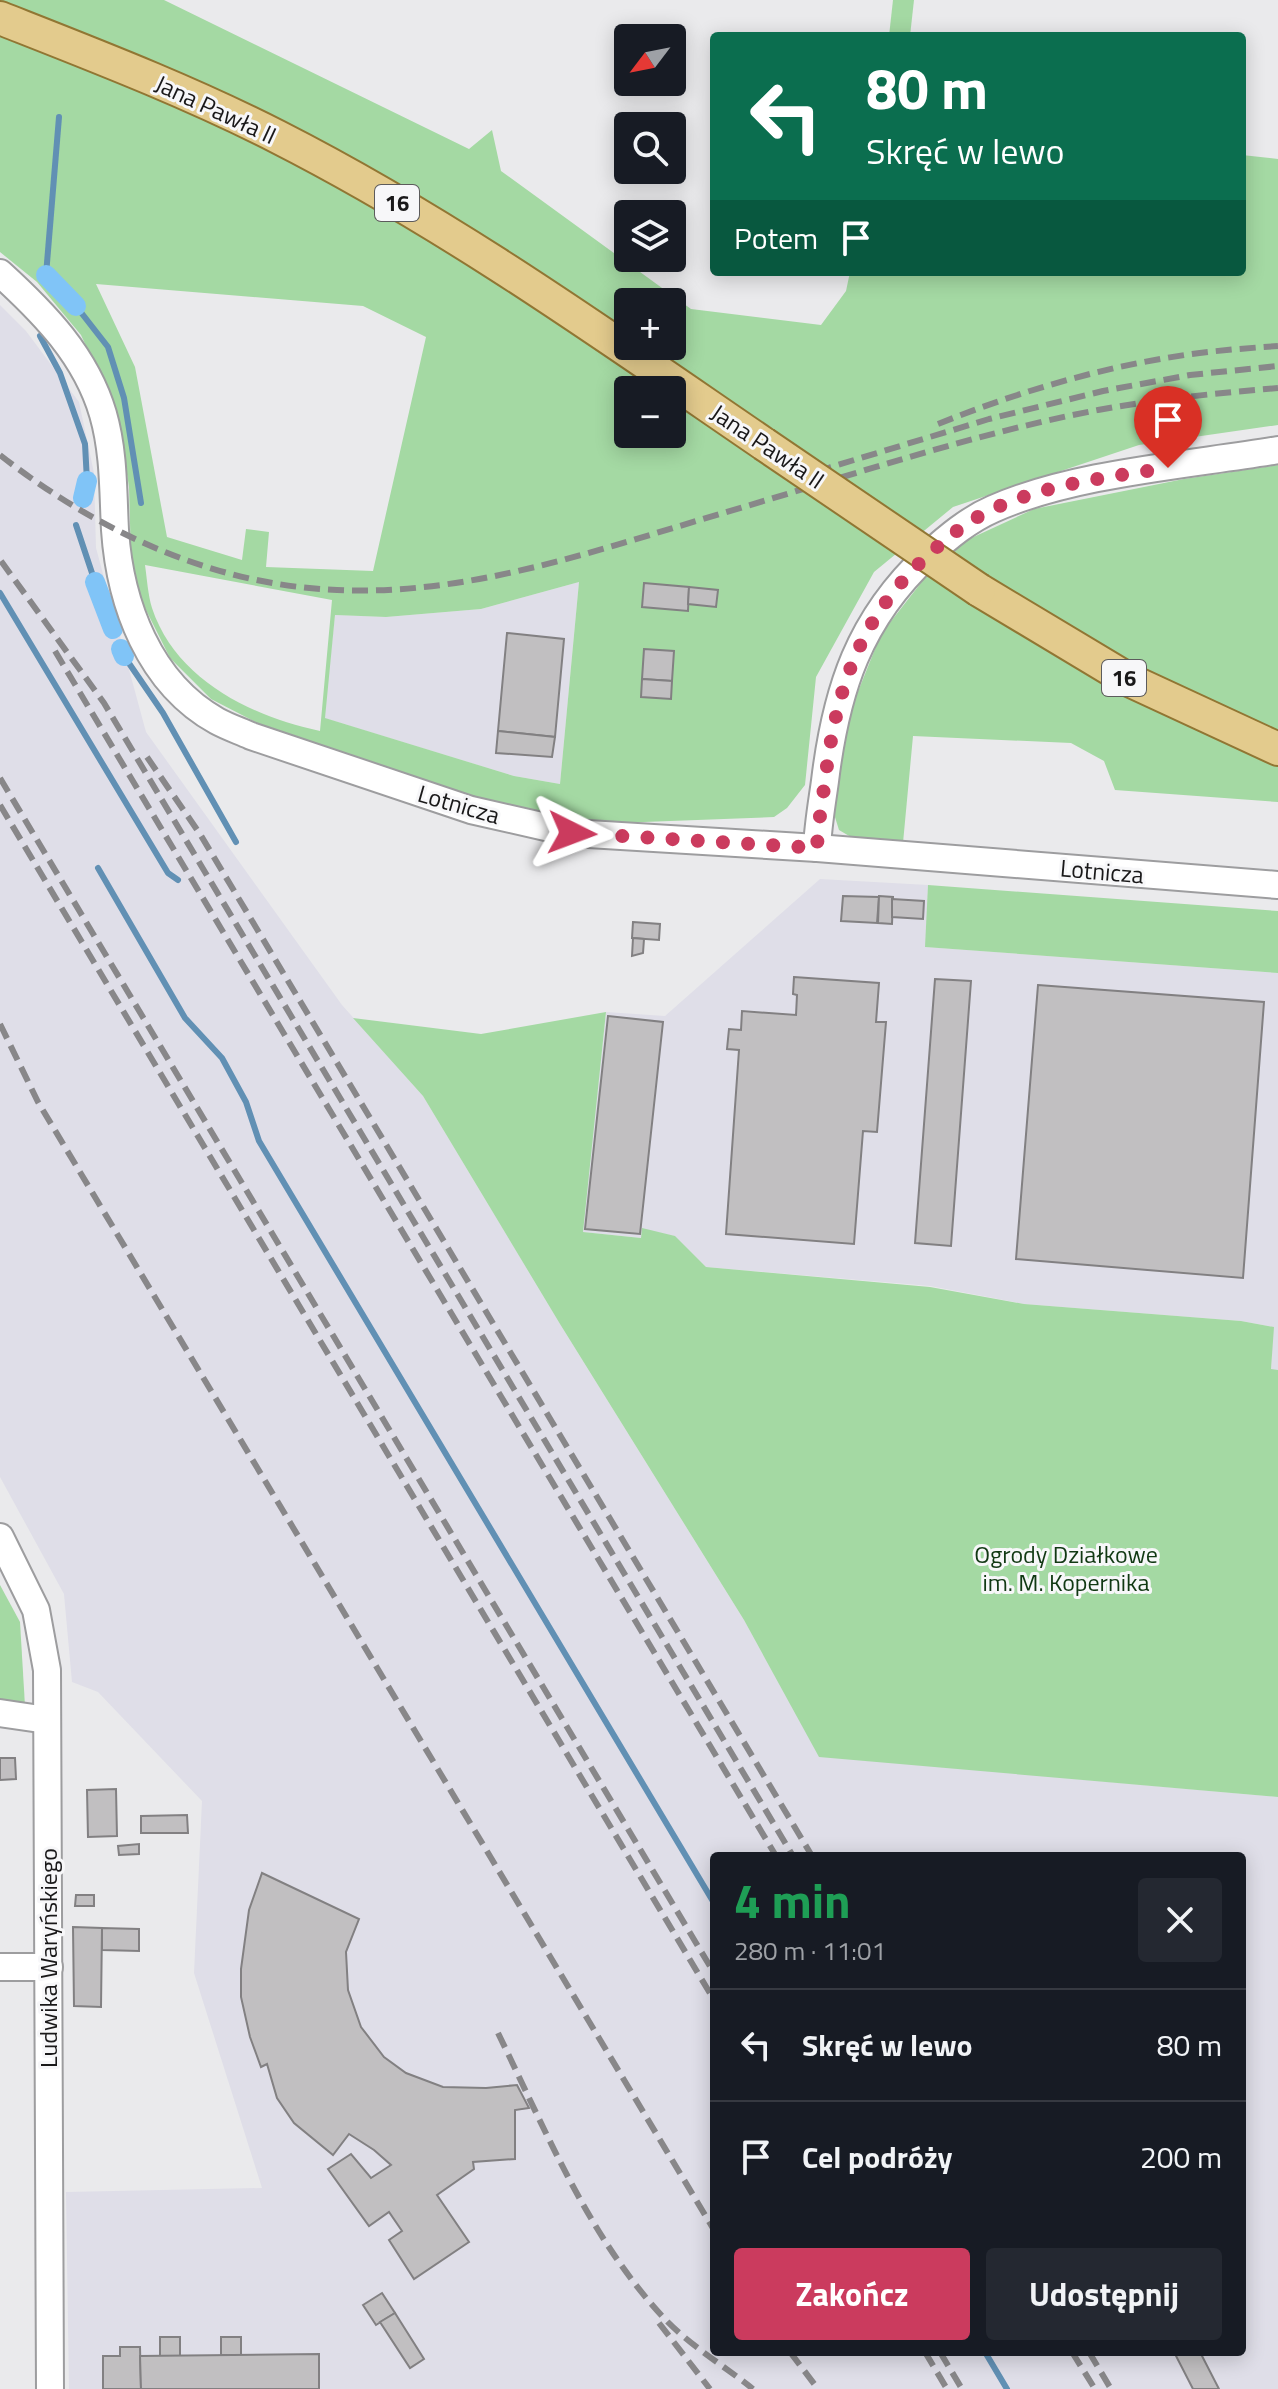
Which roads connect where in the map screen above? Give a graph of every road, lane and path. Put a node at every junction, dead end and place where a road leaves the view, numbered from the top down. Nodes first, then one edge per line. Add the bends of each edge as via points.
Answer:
1 (0, 18) edge
2 (0, 273) edge
3 (1278, 450) edge
4 (1278, 749) edge
5 (817, 848) junction
6 (1278, 885) edge
7 (0, 1537) edge
8 (0, 1713) edge
9 (47, 1720) junction
10 (0, 1967) edge
11 (49, 1967) junction
12 (31, 2389) edge
13 (50, 2389) edge

1 - 4 main road, Jana Pawła II / 16, bridge via 153,78 379,192 483,255 979,590 1129,680
2 - 5 street, Lotnicza via 50,320 92,387 109,438 119,564 133,620 156,665 187,699 216,720 471,810 572,833
3 - 5 street via 1085,481 992,510 953,532 908,574 861,640 831,729
5 - 6 street, Lotnicza
7 - 9 street, Ludwika Waryńskiego via 42,1629
8 - 9 street
9 - 11 street, Ludwika Waryńskiego
10 - 11 street
11 - 13 street, Ludwika Waryńskiego
12 - 13 street

